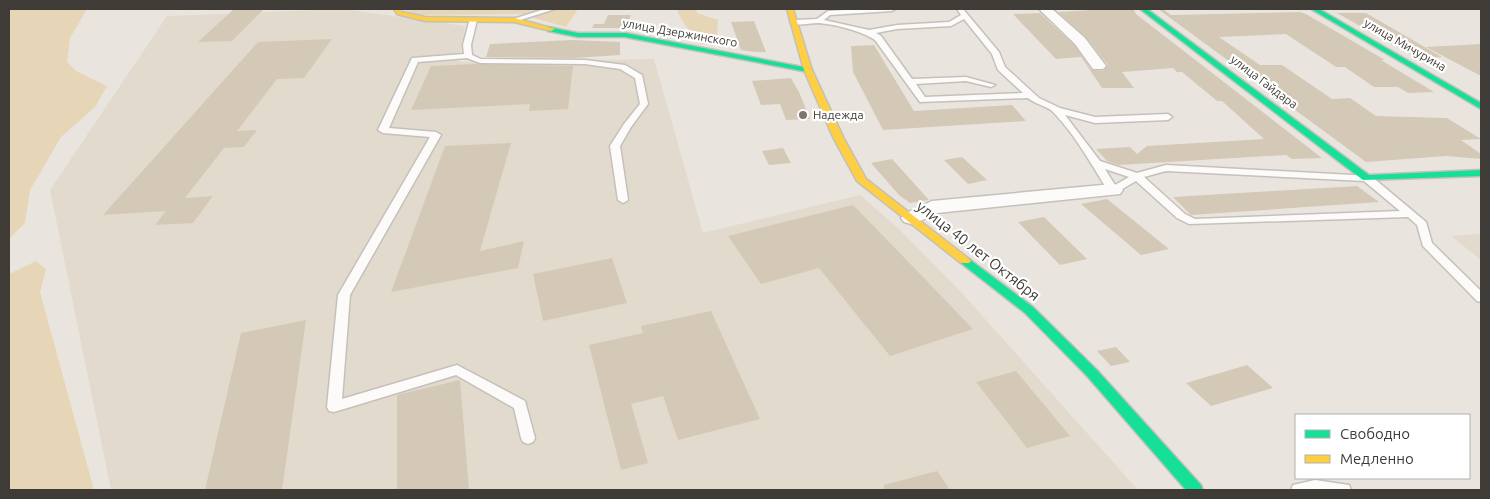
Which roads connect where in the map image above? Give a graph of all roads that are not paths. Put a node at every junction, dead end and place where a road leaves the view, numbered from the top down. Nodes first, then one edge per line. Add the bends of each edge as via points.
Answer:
1 (552, 9) edge
2 (790, 9) edge
3 (892, 9) edge
4 (1045, 9) edge
5 (1143, 9) edge
6 (1314, 9) edge
7 (398, 11) edge
8 (825, 11) edge
9 (962, 12) edge
10 (473, 20) junction
11 (514, 20) junction
12 (819, 21) junction
13 (794, 22) junction
14 (952, 24) junction
15 (975, 27) junction
16 (869, 32) junction
17 (468, 56) junction
18 (1098, 66) dead end
19 (808, 70) junction
20 (910, 82) junction
21 (991, 85) dead end
22 (1030, 94) junction
23 (1481, 106) edge
24 (1057, 110) junction
25 (1168, 117) dead end
26 (1097, 163) junction
27 (1481, 173) edge
28 (1137, 176) junction
29 (1367, 178) junction
30 (1112, 190) junction
31 (623, 200) dead end
32 (1411, 214) junction
33 (911, 218) junction
34 (1481, 298) edge
35 (528, 438) dead end
36 (1195, 490) edge
37 (1299, 490) edge
38 (1343, 490) edge

1 - 11 lane
2 - 13 street, улица 40 лет Октября
3 - 8 lane
4 - 18 street via 1080,41
5 - 29 street, улица Гайдара
6 - 23 street, улица Мичурина
7 - 10 street, улица Дзержинского via 425,19
8 - 12 lane
9 - 14 lane
9 - 15 lane
10 - 11 street, улица Дзержинского
10 - 17 lane via 467,45
11 - 19 street, улица Дзержинского via 578,35 634,37
12 - 13 lane
12 - 16 lane
13 - 19 street, улица 40 лет Октября
14 - 15 lane
14 - 16 lane
15 - 22 lane via 996,54 1001,68
16 - 20 lane via 878,38
17 - 31 lane via 494,62 585,62 622,67 639,77 644,104 616,146
17 - 35 lane via 415,60 383,130 436,135 344,295 334,407 457,370 520,405
19 - 33 street, улица 40 лет Октября via 862,181
20 - 21 lane via 966,79
20 - 22 lane via 923,100
22 - 24 lane
24 - 25 lane via 1095,120
24 - 26 lane
26 - 28 lane
26 - 30 lane
27 - 29 street
28 - 29 lane via 1166,168
28 - 30 lane
28 - 32 lane via 1181,216 1193,222
29 - 32 lane
30 - 33 street via 932,207
32 - 34 lane via 1422,224 1427,244
33 - 36 street, улица 40 лет Октября via 1029,310 1092,373
37 - 38 lane via 1315,486

